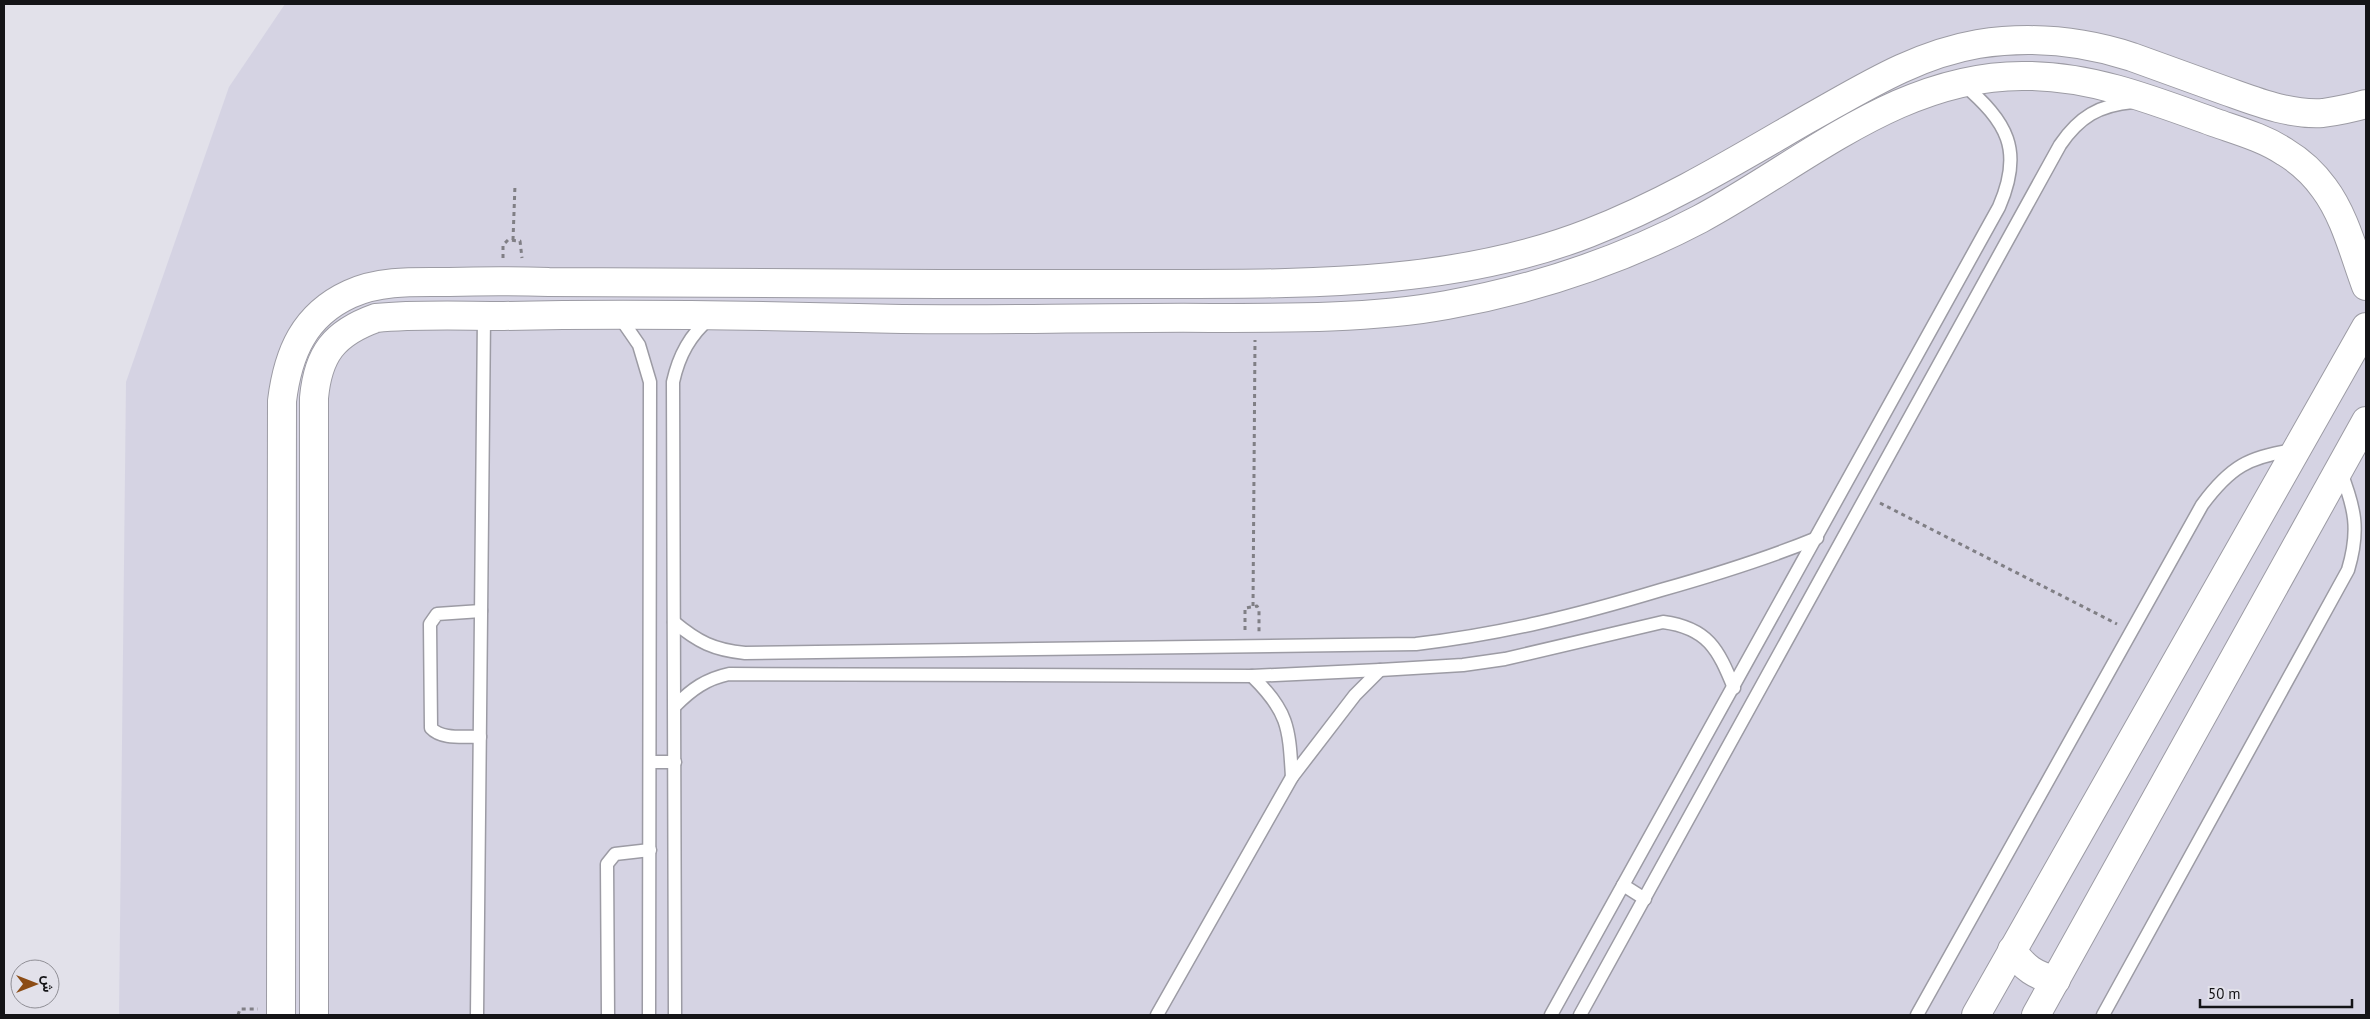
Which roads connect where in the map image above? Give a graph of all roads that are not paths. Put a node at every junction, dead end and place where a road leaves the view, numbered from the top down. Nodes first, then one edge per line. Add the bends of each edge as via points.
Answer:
1 (1961, 82) junction
2 (2152, 100) junction
3 (2366, 104) edge
4 (1834, 105) junction
5 (1847, 130) junction
6 (485, 281) junction
7 (867, 284) junction
8 (2366, 286) edge
9 (618, 314) junction
10 (714, 314) junction
11 (484, 316) junction
12 (868, 319) junction
13 (2366, 327) edge
14 (2366, 421) edge
15 (2296, 450) junction
16 (2340, 468) junction
17 (1817, 538) junction
18 (481, 611) junction
19 (674, 622) junction
20 (1380, 670) junction
21 (1252, 676) junction
22 (1734, 688) junction
23 (675, 706) junction
24 (480, 736) junction
25 (651, 762) junction
26 (675, 762) junction
27 (1292, 778) junction
28 (650, 850) junction
29 (1623, 886) junction
30 (1645, 899) junction
31 (2012, 950) junction
32 (314, 978) junction
33 (281, 979) junction
34 (2056, 980) junction
35 (281, 1015) edge
36 (314, 1015) edge
37 (477, 1015) edge
38 (608, 1015) edge
39 (649, 1015) edge
40 (675, 1015) edge
41 (1157, 1015) edge
42 (1551, 1015) edge
43 (1580, 1015) edge
44 (1916, 1015) edge
45 (1976, 1015) edge
46 (2036, 1015) edge
47 (2103, 1015) edge

1 - 2 street via 2000,77 2054,77 2085,81
1 - 5 street via 1910,98
1 - 17 lane via 1988,106 2003,128 2011,155 2010,183
2 - 8 street via 2258,138 2283,150 2306,167 2325,189 2339,214
2 - 30 lane via 2117,103 2094,112 2073,126 2046,169
3 - 4 street via 2319,113 2275,109 2127,55 2040,40 1981,44 1924,58 1897,69
4 - 5 street
4 - 7 street via 1688,188 1637,212 1584,235 1477,265 1367,279 1267,284
5 - 12 street via 1701,218 1604,262 1499,294 1442,306 1371,314 1255,317
6 - 7 street
6 - 11 street
6 - 33 street via 381,285 354,292 330,305 310,324 295,347 285,373 282,400
7 - 12 street
9 - 10 street
9 - 11 street
9 - 25 lane via 639,346 650,382
10 - 12 street
10 - 19 lane via 687,344 673,382
11 - 18 lane
11 - 32 street via 376,318 355,326 338,338 324,356 316,376
13 - 15 street
14 - 16 street
15 - 31 street
15 - 44 lane via 2268,454 2250,461 2218,482
16 - 34 street
16 - 47 lane via 2356,524 2355,548 2348,570
17 - 19 lane via 1754,562 1542,624 1416,644 745,653 711,646 695,639
17 - 22 lane
18 - 24 lane
18 - 24 lane via 438,614 430,624 431,728 436,734
19 - 23 lane
20 - 21 lane
20 - 22 lane via 1505,659 1663,622 1691,628 1713,645
20 - 27 lane via 1338,716
21 - 23 lane via 729,674 700,683
21 - 27 lane via 1280,707 1288,727
22 - 29 lane
23 - 26 lane
24 - 37 lane
25 - 26 lane
25 - 28 lane
26 - 40 lane
27 - 41 lane
28 - 38 lane via 615,854 607,864
28 - 39 lane
29 - 30 lane
29 - 42 lane
30 - 43 lane
31 - 34 street via 2030,971
31 - 45 street
32 - 33 street
32 - 36 street
33 - 35 street
34 - 46 street

